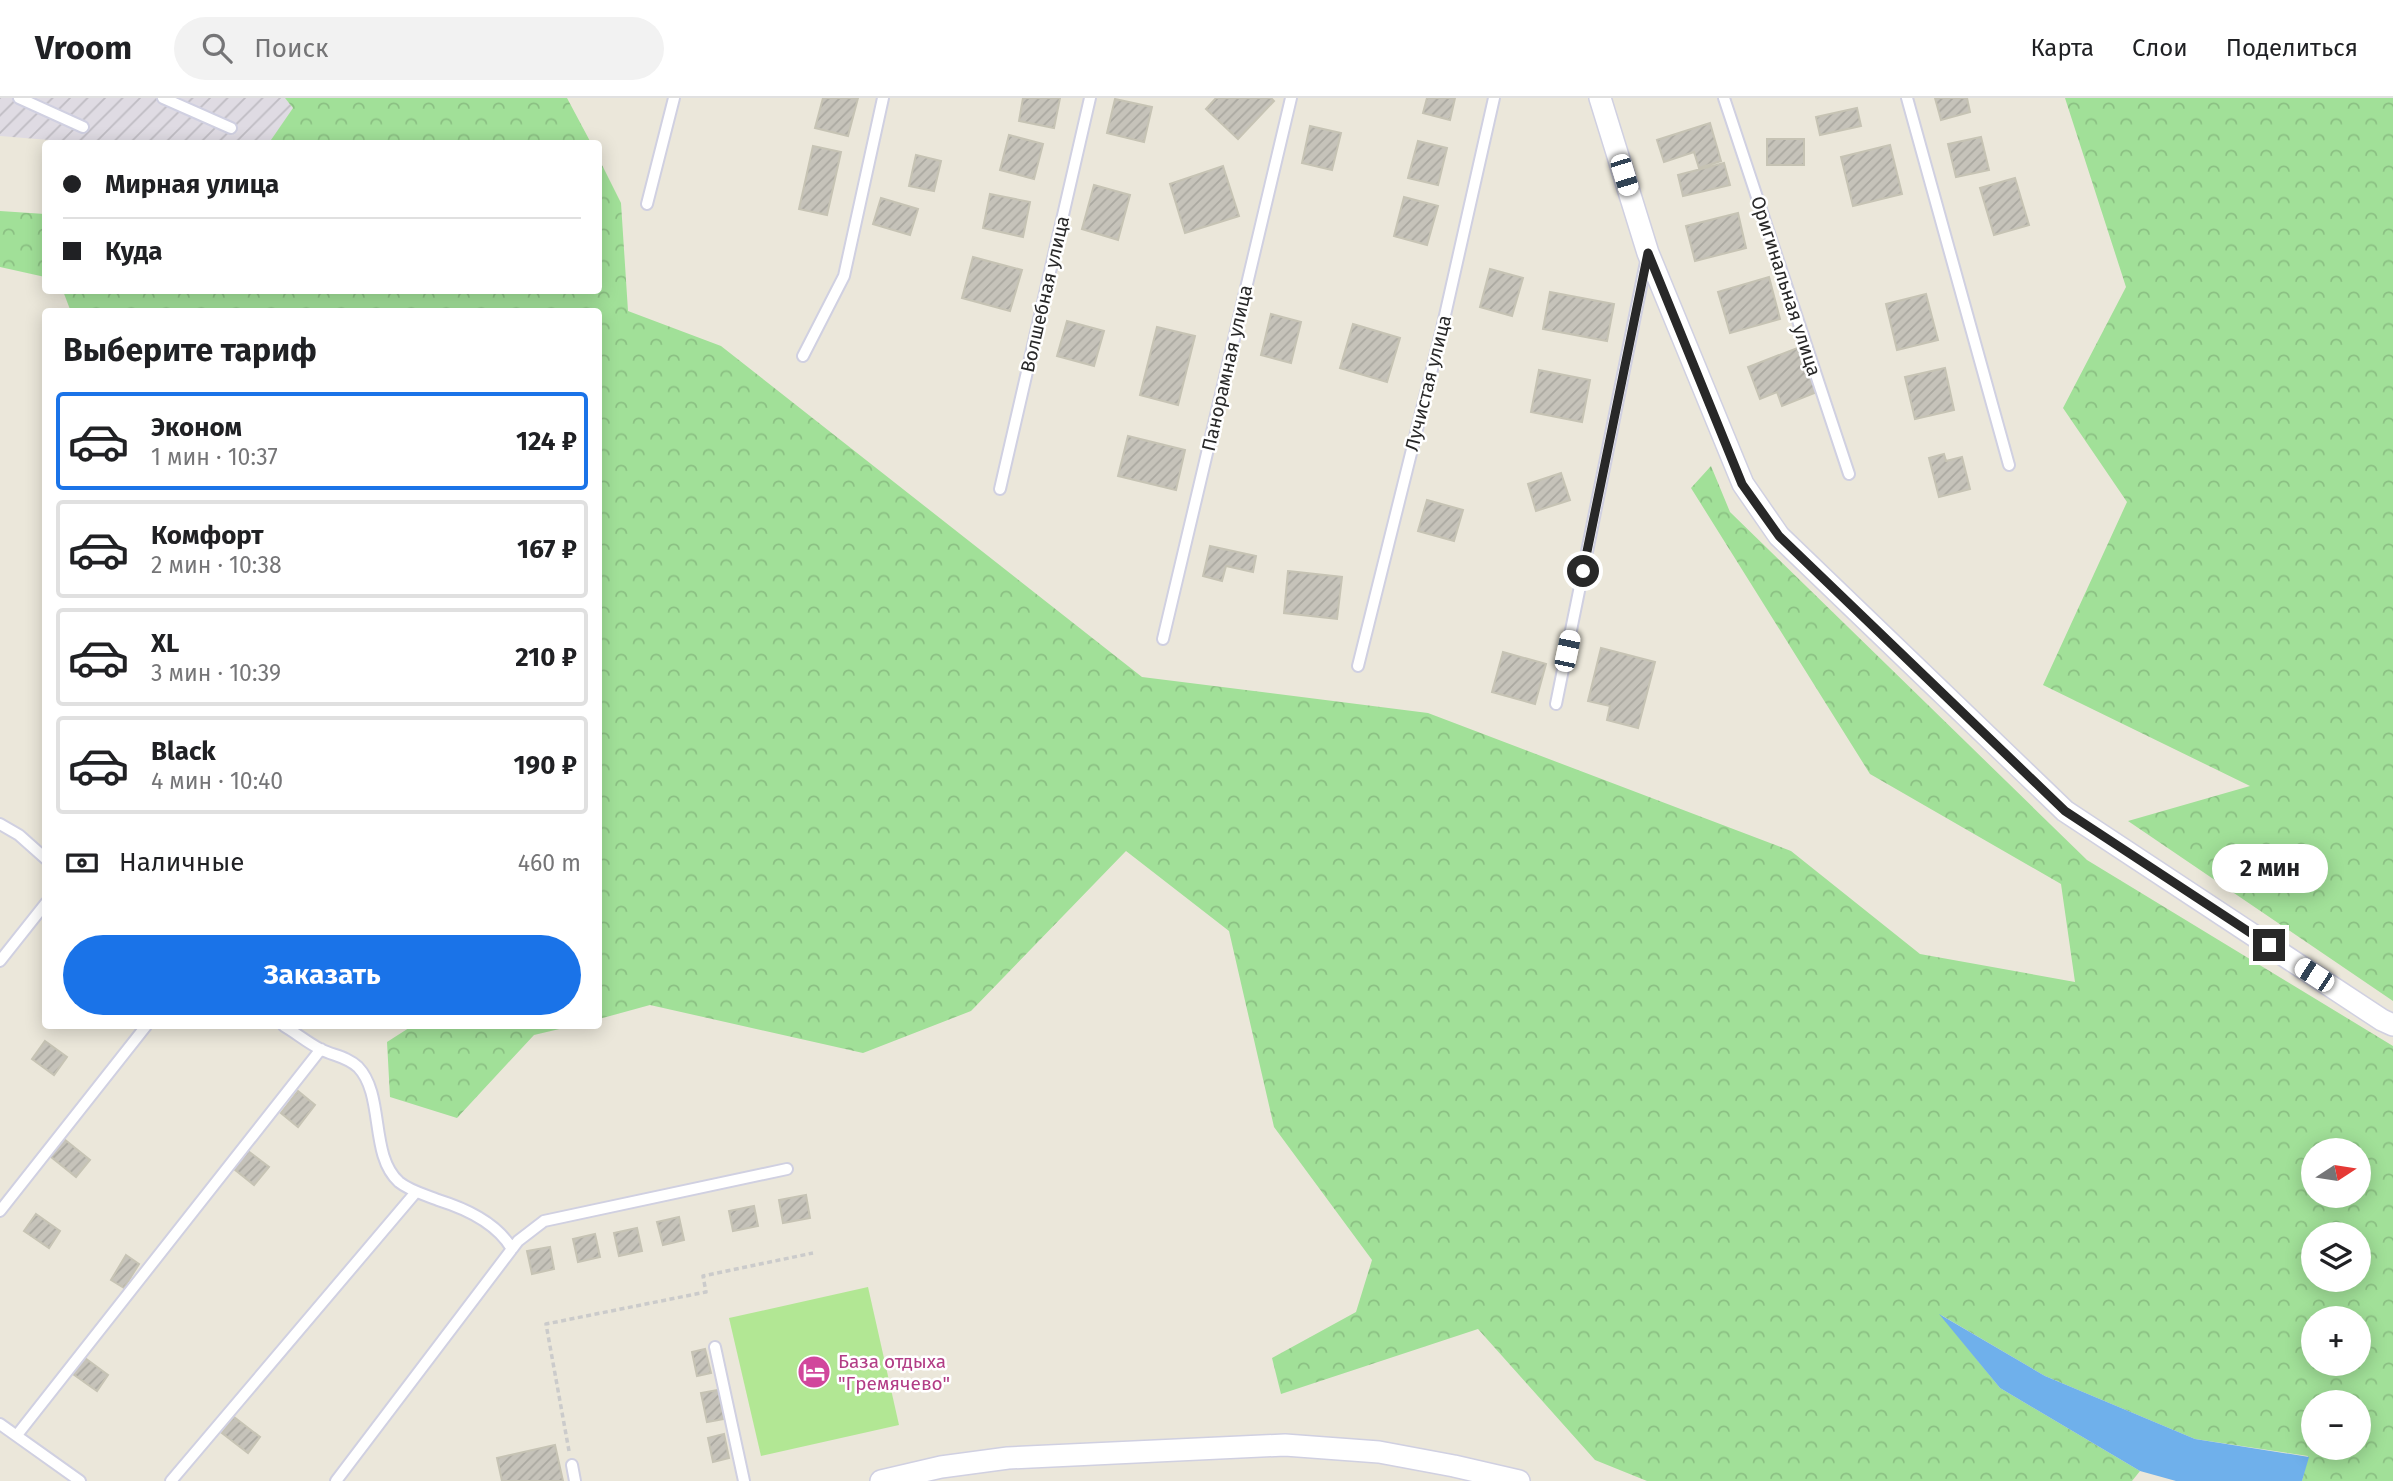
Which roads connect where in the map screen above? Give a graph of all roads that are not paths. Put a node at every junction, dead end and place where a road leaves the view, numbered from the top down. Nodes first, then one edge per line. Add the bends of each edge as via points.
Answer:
1 (19, 98) edge
2 (163, 98) edge
3 (674, 98) edge
4 (883, 98) edge
5 (1090, 98) edge
6 (1291, 98) edge
7 (1494, 98) edge
8 (1600, 98) edge
9 (1724, 98) edge
10 (1907, 98) edge
11 (83, 127) dead end
12 (231, 128) dead end
13 (647, 204) dead end
14 (1648, 253) junction
15 (803, 356) dead end
16 (2009, 465) dead end
17 (1849, 474) dead end
18 (1000, 489) dead end
19 (1163, 639) dead end
20 (1358, 666) dead end
21 (1556, 704) dead end
22 (0, 824) edge
23 (42, 855) edge
24 (42, 908) edge
25 (0, 961) edge
26 (2393, 1025) edge
27 (144, 1029) edge
28 (289, 1029) edge
29 (321, 1049) junction
30 (787, 1169) dead end
31 (416, 1192) junction
32 (0, 1212) edge
33 (512, 1249) junction
34 (715, 1347) dead end
35 (0, 1424) edge
36 (17, 1435) junction
37 (572, 1465) road end
38 (80, 1481) edge
39 (171, 1481) edge
40 (336, 1481) edge
41 (575, 1481) edge
42 (744, 1481) edge
43 (881, 1481) edge
44 (1519, 1481) edge

1 - 11 lane
2 - 12 lane
3 - 13 lane
4 - 15 lane via 844,276
5 - 18 lane, Волшебная улица
6 - 19 lane, Панорамная улица
7 - 20 lane, Лучистая улица
8 - 14 street
9 - 17 lane, Оригинальная улица
10 - 16 lane
14 - 21 lane
14 - 26 street via 1742,484 1779,536 2065,811
22 - 23 lane
24 - 25 lane
27 - 32 lane
28 - 29 lane
29 - 31 lane via 343,1055 360,1069 371,1090 388,1166 399,1182
29 - 36 lane
30 - 33 lane via 544,1220
31 - 33 lane via 492,1225
31 - 39 lane
33 - 40 lane
34 - 42 lane
35 - 36 lane
36 - 38 lane
37 - 41 lane
43 - 44 street via 1008,1458 1285,1444 1379,1452

